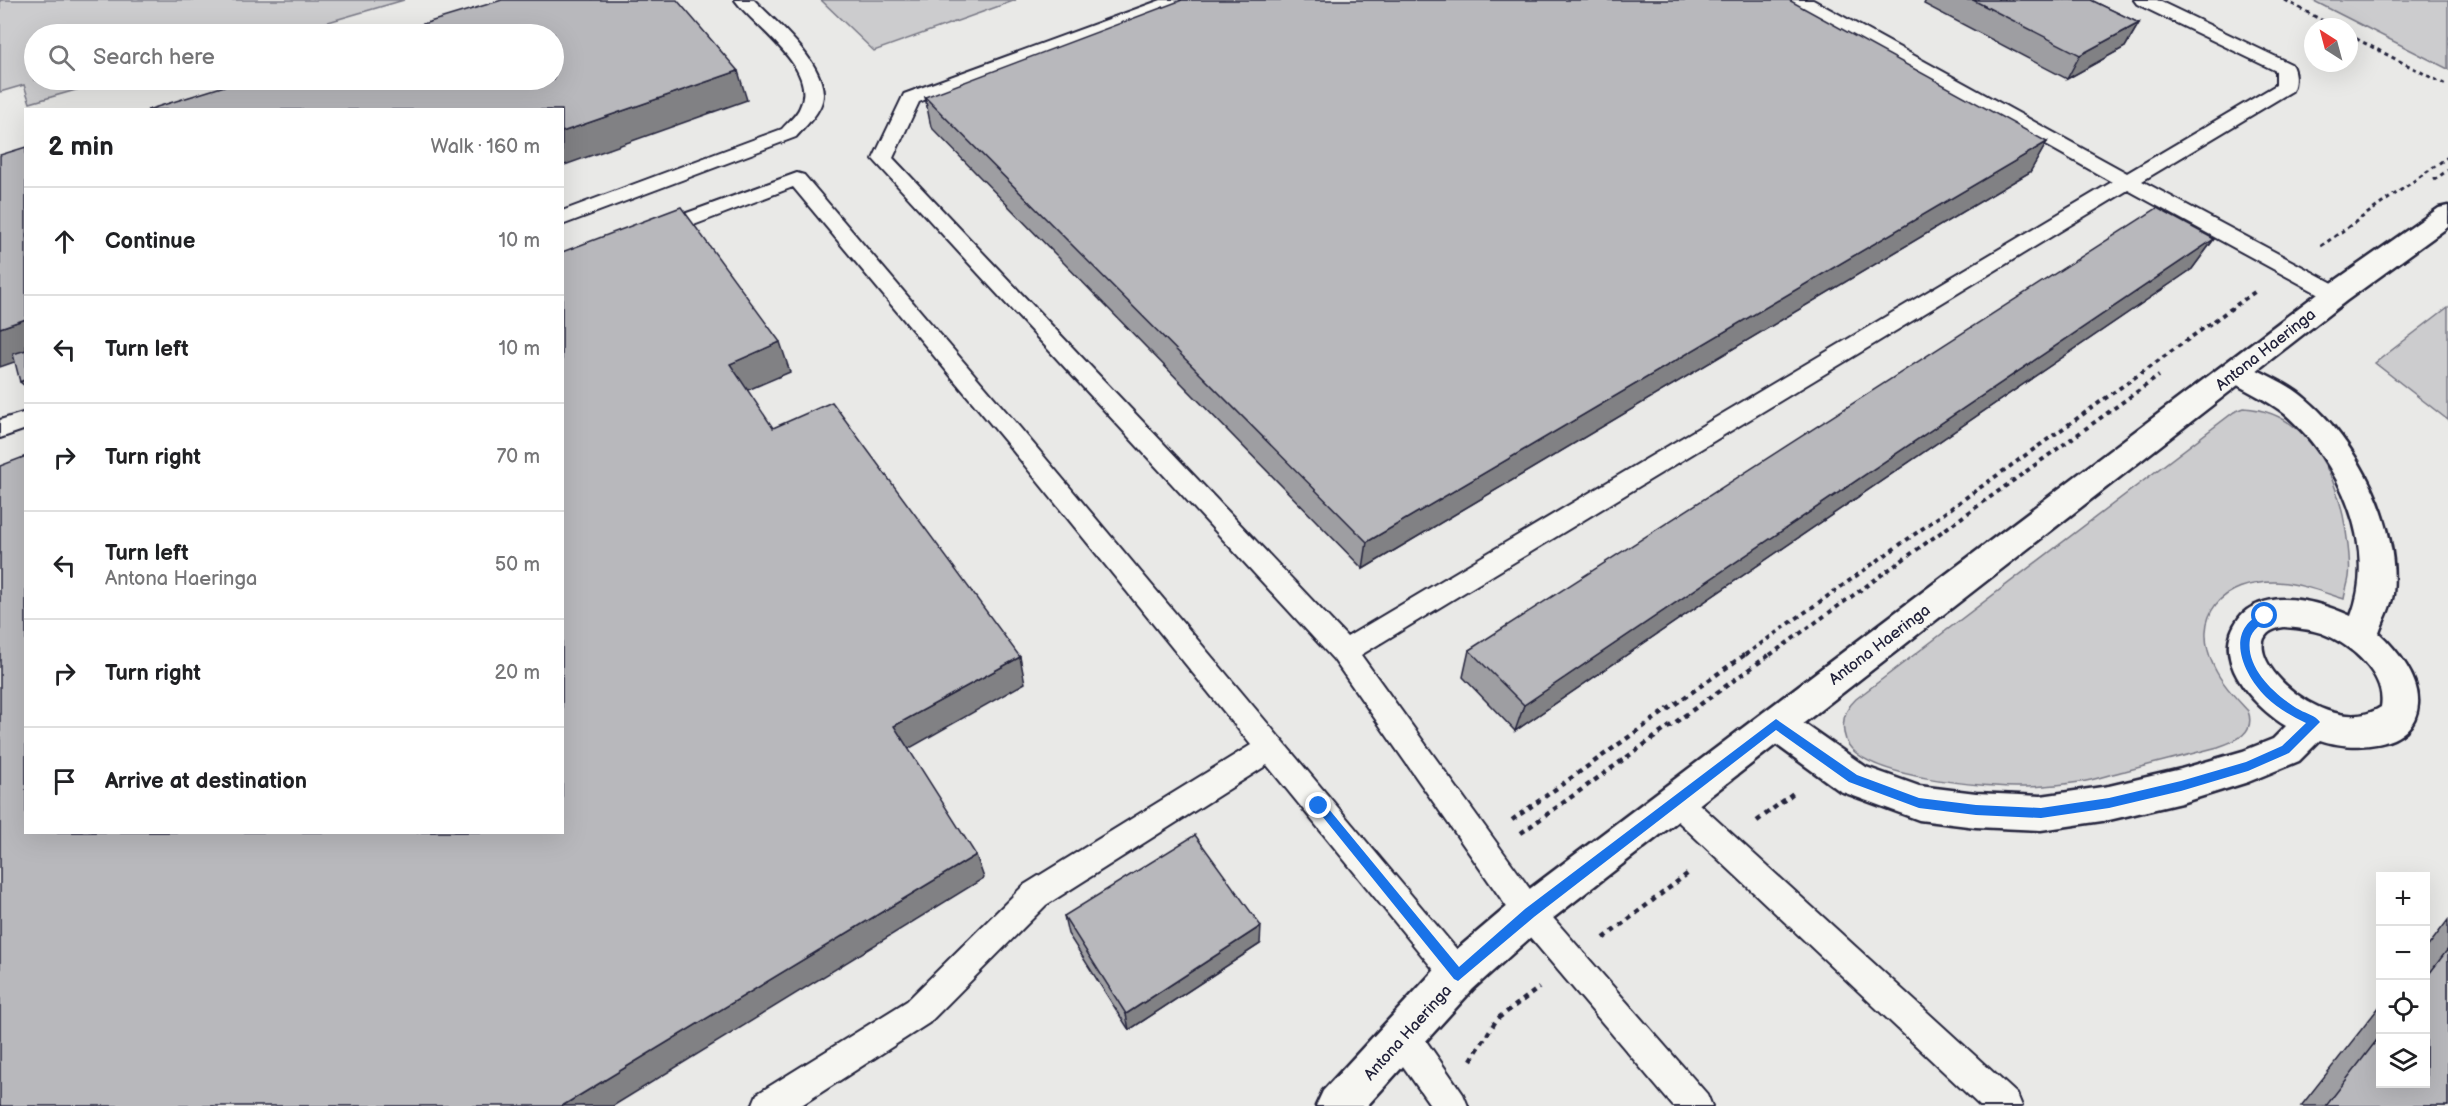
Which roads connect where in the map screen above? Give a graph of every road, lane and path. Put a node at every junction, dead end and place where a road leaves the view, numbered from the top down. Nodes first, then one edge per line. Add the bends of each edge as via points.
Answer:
1 (744, 0) edge
2 (1177, 0) edge
3 (1800, 0) edge
4 (2143, 0) edge
5 (2285, 0) edge
6 (2318, 18) edge
7 (2358, 40) edge
8 (2448, 86) edge
9 (2448, 157) edge
10 (2448, 170) edge
11 (2128, 182) junction
12 (2430, 183) dead end
13 (2448, 214) edge
14 (564, 218) edge
15 (641, 238) edge
16 (2289, 269) junction
17 (2337, 294) junction
18 (2236, 371) junction
19 (2165, 372) dead end
20 (24, 421) edge
21 (0, 429) edge
22 (2360, 638) junction
23 (1344, 652) junction
24 (2314, 722) junction
25 (1776, 724) junction
26 (1270, 748) junction
27 (1833, 764) junction
28 (1676, 801) junction
29 (1725, 846) junction
30 (1484, 849) junction
31 (1529, 913) junction
32 (1572, 963) junction
33 (1458, 975) junction
34 (1403, 1037) junction
35 (1448, 1102) edge
36 (768, 1106) edge
37 (1338, 1106) edge
38 (1695, 1106) edge
39 (2005, 1106) edge

1 - 14 lane via 798,56 812,80 811,105 789,133
2 - 23 lane via 911,98 883,159
3 - 11 lane
4 - 11 lane via 2285,68 2284,87
5 - 6 path
7 - 8 path
9 - 16 path
10 - 12 path
11 - 16 lane
11 - 23 lane
13 - 17 street, Antona Haeringa
15 - 26 lane via 797,179
16 - 17 lane
16 - 30 path
17 - 18 street, Antona Haeringa
18 - 22 street via 2294,405 2337,452 2360,492 2374,541 2376,595
18 - 25 street, Antona Haeringa
19 - 30 path
20 - 21 lane
22 - 24 street via 2391,668 2401,689 2401,707 2392,722 2374,730 2350,731
22 - 24 street via 2331,622 2306,615 2265,616 2252,626 2245,639 2254,675 2271,695
23 - 30 lane
24 - 27 street via 2286,750 2248,766 2109,803 2041,813 1919,803 1853,778
25 - 27 street
25 - 28 street, Antona Haeringa
26 - 33 lane
26 - 36 lane via 1035,895 918,1012
27 - 29 path
28 - 29 lane
28 - 31 street, Antona Haeringa
29 - 32 path
29 - 39 lane
30 - 31 lane
31 - 32 lane
31 - 33 street, Antona Haeringa
32 - 35 path via 1497,1019
32 - 38 lane
33 - 34 street, Antona Haeringa
34 - 35 lane
34 - 37 street, Antona Haeringa

